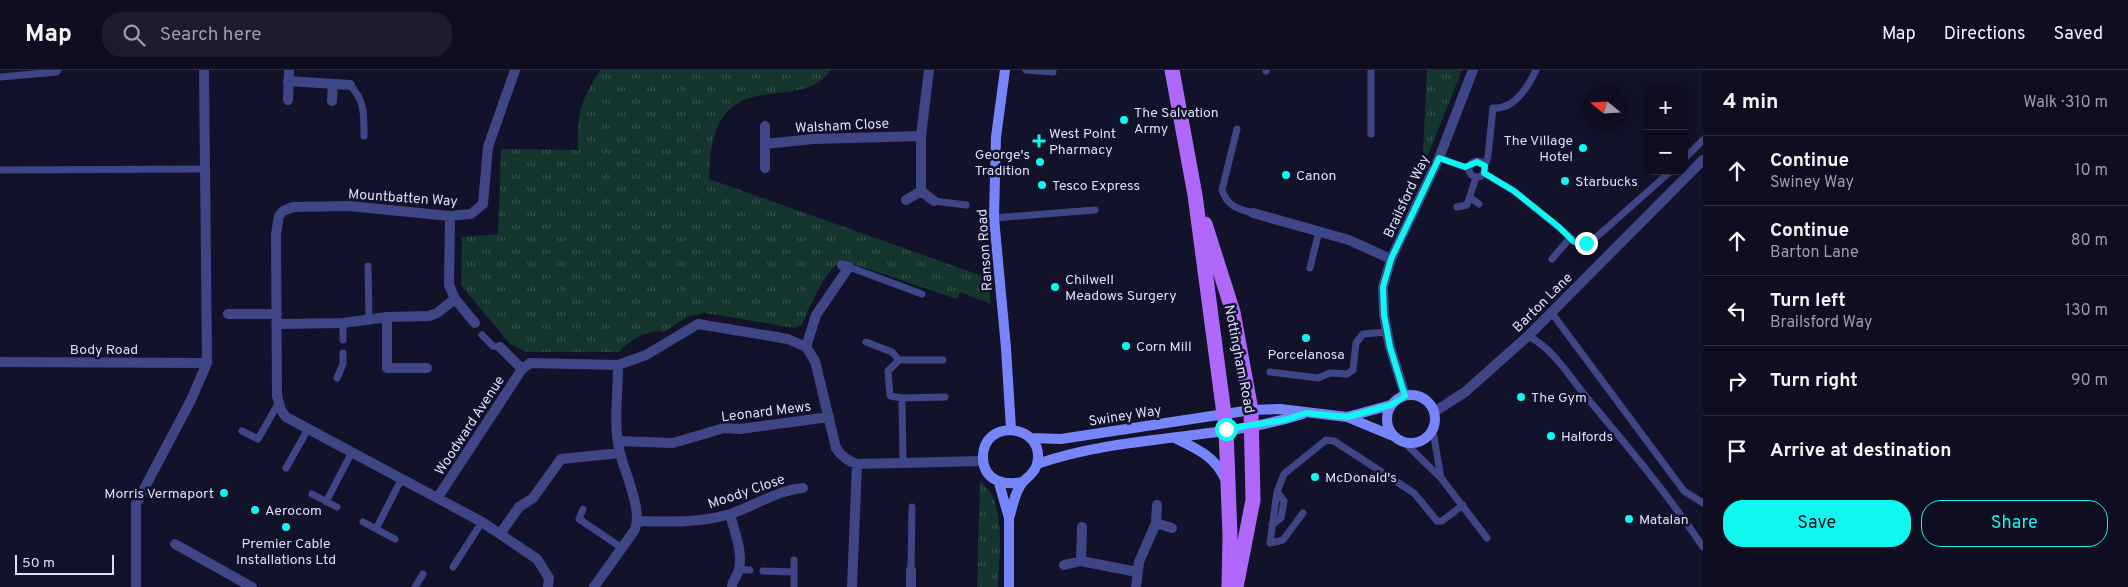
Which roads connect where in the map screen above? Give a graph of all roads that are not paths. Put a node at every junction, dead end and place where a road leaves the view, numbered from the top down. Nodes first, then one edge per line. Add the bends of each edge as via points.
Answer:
1 (58, 70) edge
2 (204, 70) edge
3 (289, 70) edge
4 (514, 70) edge
5 (929, 70) edge
6 (1005, 70) edge
7 (1026, 70) edge
8 (1172, 70) edge
9 (1371, 70) edge
10 (1473, 70) edge
11 (1536, 70) edge
12 (1053, 72) dead end
13 (0, 77) edge
14 (288, 81) junction
15 (333, 84) junction
16 (350, 85) joint
17 (288, 100) dead end
18 (332, 102) dead end
19 (765, 126) dead end
20 (1237, 129) dead end
21 (1371, 134) dead end
22 (364, 136) dead end
23 (921, 136) junction
24 (1703, 140) edge
25 (765, 144) junction
26 (1688, 155) edge
27 (1439, 158) junction
28 (1703, 160) edge
29 (1479, 162) junction
30 (1471, 165) junction
31 (765, 168) dead end
32 (205, 169) junction
33 (0, 170) edge
34 (1484, 173) junction
35 (1666, 175) edge
36 (1476, 177) junction
37 (921, 191) junction
38 (1195, 195) junction
39 (1470, 197) junction
40 (906, 200) dead end
41 (934, 201) joint
42 (966, 204) dead end
43 (1479, 204) dead end
44 (1457, 207) dead end
45 (1095, 210) dead end
46 (1253, 213) joint
47 (450, 216) junction
48 (994, 218) junction
49 (1319, 231) junction
50 (1570, 238) junction
51 (1391, 259) junction
52 (1552, 259) dead end
53 (368, 266) dead end
54 (845, 266) joint
55 (1310, 268) dead end
56 (922, 294) dead end
57 (455, 299) junction
58 (1551, 312) junction
59 (228, 314) dead end
60 (387, 317) junction
61 (277, 319) junction
62 (369, 321) junction
63 (344, 323) junction
64 (475, 323) dead end
65 (1387, 332) junction
66 (482, 335) dead end
67 (1528, 336) junction
68 (343, 340) dead end
69 (866, 342) dead end
70 (806, 346) junction
71 (500, 347) joint
72 (343, 353) dead end
73 (899, 360) junction
74 (943, 360) dead end
75 (0, 362) edge
76 (207, 363) junction
77 (618, 365) junction
78 (428, 368) dead end
79 (522, 369) junction
80 (1270, 372) dead end
81 (337, 378) dead end
82 (1405, 396) junction
83 (945, 397) dead end
84 (902, 398) junction
85 (278, 404) junction
86 (1391, 405) junction
87 (1251, 410) junction
88 (1434, 412) junction
89 (1306, 413) junction
90 (829, 416) junction
91 (1347, 417) junction
92 (1225, 422) junction
93 (1252, 426) junction
94 (308, 429) junction
95 (1011, 429) junction
96 (242, 431) dead end
97 (1432, 431) junction
98 (1394, 436) junction
99 (1030, 438) junction
100 (1175, 438) junction
101 (618, 441) junction
102 (1405, 443) junction
103 (352, 452) junction
104 (620, 453) junction
105 (983, 461) junction
106 (904, 463) junction
107 (857, 464) junction
108 (1037, 464) junction
109 (286, 468) dead end
110 (402, 478) junction
111 (1441, 478) junction
112 (1023, 482) junction
113 (999, 483) junction
114 (1228, 487) junction
115 (803, 488) dead end
116 (312, 494) dead end
117 (438, 497) junction
118 (326, 502) junction
119 (1703, 503) edge
120 (1156, 505) dead end
121 (1463, 505) junction
122 (336, 507) dead end
123 (912, 507) dead end
124 (583, 509) dead end
125 (1303, 513) dead end
126 (730, 514) junction
127 (1009, 518) junction
128 (638, 521) junction
129 (362, 522) dead end
130 (482, 522) junction
131 (1156, 524) junction
132 (1082, 527) dead end
133 (1172, 528) dead end
134 (376, 529) junction
135 (500, 534) junction
136 (1487, 538) dead end
137 (395, 539) dead end
138 (176, 544) dead end
139 (1703, 547) edge
140 (622, 548) junction
141 (794, 560) dead end
142 (1081, 561) junction
143 (1064, 564) dead end
144 (453, 567) dead end
145 (739, 570) junction
146 (750, 570) dead end
147 (911, 570) joint
148 (763, 571) dead end
149 (794, 572) junction
150 (1137, 572) junction
151 (423, 574) dead end
152 (136, 587) edge
153 (252, 587) edge
154 (416, 587) edge
155 (548, 587) edge
156 (594, 587) edge
157 (732, 587) edge
158 (794, 587) edge
159 (852, 587) edge
160 (910, 587) edge
161 (1008, 587) edge
162 (1136, 587) edge
163 (1229, 587) edge
164 (1236, 587) edge

1 - 13 lane
2 - 32 street
3 - 14 street
4 - 47 street, Mountbatten Way via 488,147 483,204 472,214
5 - 23 street
6 - 48 street, Ranson Road via 996,137
7 - 12 lane
8 - 38 main road, Nottingham Road
9 - 21 lane
10 - 27 street, Brailsford Way
11 - 29 lane via 1512,103 1493,108 1488,156 1486,163
14 - 15 street
14 - 17 street
15 - 16 street
15 - 18 street
16 - 22 lane via 364,108
19 - 25 street
20 - 46 lane via 1222,190 1235,208
23 - 25 street, Walsham Close via 813,138
23 - 37 street
24 - 26 lane
25 - 31 street
27 - 30 lane via 1465,167
27 - 51 street, Brailsford Way
28 - 58 street, Barton Lane
29 - 30 lane
29 - 34 lane via 1485,166
30 - 36 lane via 1470,172
32 - 33 lane
32 - 76 street
34 - 36 lane
34 - 50 lane via 1514,191
35 - 50 lane via 1592,241 1579,244
36 - 39 lane
37 - 40 street
37 - 41 street
38 - 87 main road, Nottingham Road via 1233,312
38 - 92 main road, Nottingham Road
39 - 43 lane
39 - 44 lane via 1467,205
41 - 42 lane
45 - 48 lane
46 - 49 street
47 - 57 street via 449,285
47 - 61 street, Mountbatten Way via 349,206 288,208 279,216 276,225
48 - 95 street, Ranson Road
49 - 51 street
49 - 55 lane
50 - 52 lane
51 - 65 street, Brailsford Way via 1383,287
53 - 62 lane
54 - 56 lane
54 - 70 street via 820,308
57 - 60 street via 432,315
57 - 64 street
58 - 67 street, Barton Lane
58 - 119 lane via 1684,491
59 - 61 street
60 - 62 street
60 - 78 street via 387,368
61 - 63 street
61 - 85 street, Mountbatten Way
62 - 63 street
63 - 68 lane
65 - 80 lane via 1363,334 1356,343 1353,370 1347,374 1330,373 1318,378
65 - 82 street, Brailsford Way
66 - 71 lane via 493,346
67 - 88 street, Barton Lane via 1464,392
67 - 139 lane via 1537,340 1557,361 1674,506
69 - 73 lane via 892,352
70 - 77 street, Woodward Avenue via 788,339 698,324 646,355
70 - 90 street via 815,361
71 - 79 street, Woodward Avenue
72 - 81 lane via 343,364
73 - 74 lane
73 - 84 lane via 888,370 890,396
75 - 76 street, Body Road
76 - 152 street via 136,504
77 - 79 street, Woodward Avenue via 536,362
77 - 101 street
79 - 117 street, Woodward Avenue
82 - 86 street
82 - 88 street via 1419,396
83 - 84 lane
84 - 106 lane
85 - 94 street via 286,417
85 - 96 lane via 258,439
86 - 91 street
86 - 98 street via 1387,415
87 - 89 street via 1280,409
87 - 92 street, Swiney Way
87 - 93 main road, Nottingham Road
88 - 97 street
89 - 91 street
89 - 93 street
90 - 101 street, Leonard Mews via 740,429 724,428 673,443
90 - 107 street via 839,453
91 - 98 street
92 - 93 street, Swiney Way
92 - 99 street, Swiney Way via 1061,439
92 - 100 street, Swiney Way
92 - 114 main road, Nottingham Road
93 - 164 main road, Nottingham Road via 1253,500
94 - 103 street
94 - 109 lane
95 - 99 street
95 - 105 street via 989,439
97 - 102 street via 1422,441
97 - 111 lane
98 - 102 street
99 - 108 street via 1037,450
100 - 108 street, Swiney Way via 1080,451
100 - 114 street via 1206,453 1216,463
101 - 104 street
102 - 111 lane
103 - 110 street
103 - 118 lane
104 - 128 street
104 - 135 street via 561,459 533,498 519,507
105 - 106 street
105 - 113 street via 986,470
106 - 107 street
107 - 159 street
108 - 112 street via 1032,475
110 - 117 street
110 - 134 lane
111 - 121 lane
112 - 113 street
112 - 127 street
113 - 127 street
114 - 163 main road, Nottingham Road
115 - 126 street, Moody Close via 782,492
116 - 118 lane
117 - 130 street
118 - 122 lane
120 - 131 street
121 - 125 lane via 1437,522 1414,493 1398,481 1334,441 1326,440 1284,474 1277,492 1270,543 1283,540
121 - 136 lane
123 - 147 lane
124 - 140 lane via 579,519
126 - 128 street, Moody Close via 703,520
126 - 145 street via 740,553
127 - 161 street
128 - 140 street
129 - 134 lane
130 - 135 street
130 - 144 lane
131 - 133 street
131 - 150 street
132 - 142 street
134 - 137 lane
135 - 155 street via 537,559 549,578
138 - 153 street
140 - 156 street
141 - 149 lane
142 - 143 street
142 - 150 street
145 - 146 lane
145 - 157 street
147 - 160 street
148 - 149 lane
149 - 158 lane
150 - 162 street
151 - 154 lane

